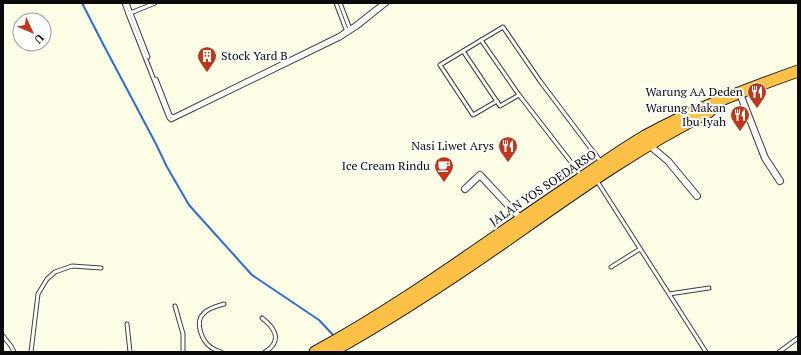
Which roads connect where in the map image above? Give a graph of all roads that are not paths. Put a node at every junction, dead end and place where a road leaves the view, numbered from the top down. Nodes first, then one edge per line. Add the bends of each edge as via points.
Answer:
1 (126, 3) edge
2 (155, 3) edge
3 (160, 3) edge
4 (336, 3) edge
5 (340, 3) edge
6 (383, 3) edge
7 (387, 3) edge
8 (130, 14) junction
9 (348, 31) junction
10 (481, 40) junction
11 (463, 51) junction
12 (798, 71) edge
13 (798, 79) edge
14 (769, 85) junction
15 (519, 95) junction
16 (742, 99) junction
17 (497, 101) junction
18 (649, 145) junction
19 (606, 167) junction
20 (589, 181) junction
21 (780, 181) dead end
22 (465, 189) dead end
23 (698, 196) dead end
24 (524, 222) junction
25 (640, 249) junction
26 (469, 260) junction
27 (611, 266) dead end
28 (101, 268) dead end
29 (709, 288) dead end
30 (669, 294) junction
31 (224, 304) dead end
32 (175, 306) dead end
33 (262, 318) dead end
34 (127, 324) dead end
35 (355, 334) junction
36 (3, 336) edge
37 (798, 338) edge
38 (316, 351) edge
39 (14, 352) edge
40 (30, 352) edge
41 (130, 352) edge
42 (183, 352) edge
43 (221, 352) edge
44 (265, 352) edge
45 (331, 352) edge
46 (706, 352) edge
47 (779, 352) edge

1 - 8 lane
2 - 8 lane
3 - 8 lane
4 - 9 lane
5 - 9 lane
6 - 9 lane
7 - 9 lane
8 - 9 lane via 170,115 174,117
10 - 11 lane
10 - 15 lane
10 - 19 lane via 503,27 540,81
11 - 17 lane
11 - 17 lane via 440,65 473,115
12 - 14 highway, JALAN YOS SOEDARSO
13 - 14 highway, JALAN YOS SOEDARSO
14 - 16 highway, JALAN YOS SOEDARSO
14 - 19 highway, JALAN YOS SOEDARSO via 720,96 644,137
15 - 17 lane via 500,106
15 - 20 lane
16 - 18 highway, JALAN YOS SOEDARSO via 689,122
16 - 21 street via 765,158
18 - 19 highway, JALAN YOS SOEDARSO
18 - 23 street via 668,161
19 - 20 highway, JALAN YOS SOEDARSO
20 - 24 highway, JALAN YOS SOEDARSO
20 - 25 lane
22 - 24 street via 480,176
24 - 26 highway, JALAN YOS SOEDARSO
25 - 27 lane
25 - 30 lane
26 - 35 highway, JALAN YOS SOEDARSO
26 - 35 highway, JALAN YOS SOEDARSO via 424,281
28 - 40 lane via 72,266 59,270 46,279 38,294
29 - 30 lane
30 - 46 lane
31 - 43 lane via 204,313 199,323 205,341
32 - 42 lane via 183,334
33 - 44 lane via 272,326 275,336 275,343
34 - 41 lane
35 - 38 highway, JALAN YOS SOEDARSO
35 - 45 highway, JALAN YOS SOEDARSO
36 - 39 lane
37 - 47 lane

